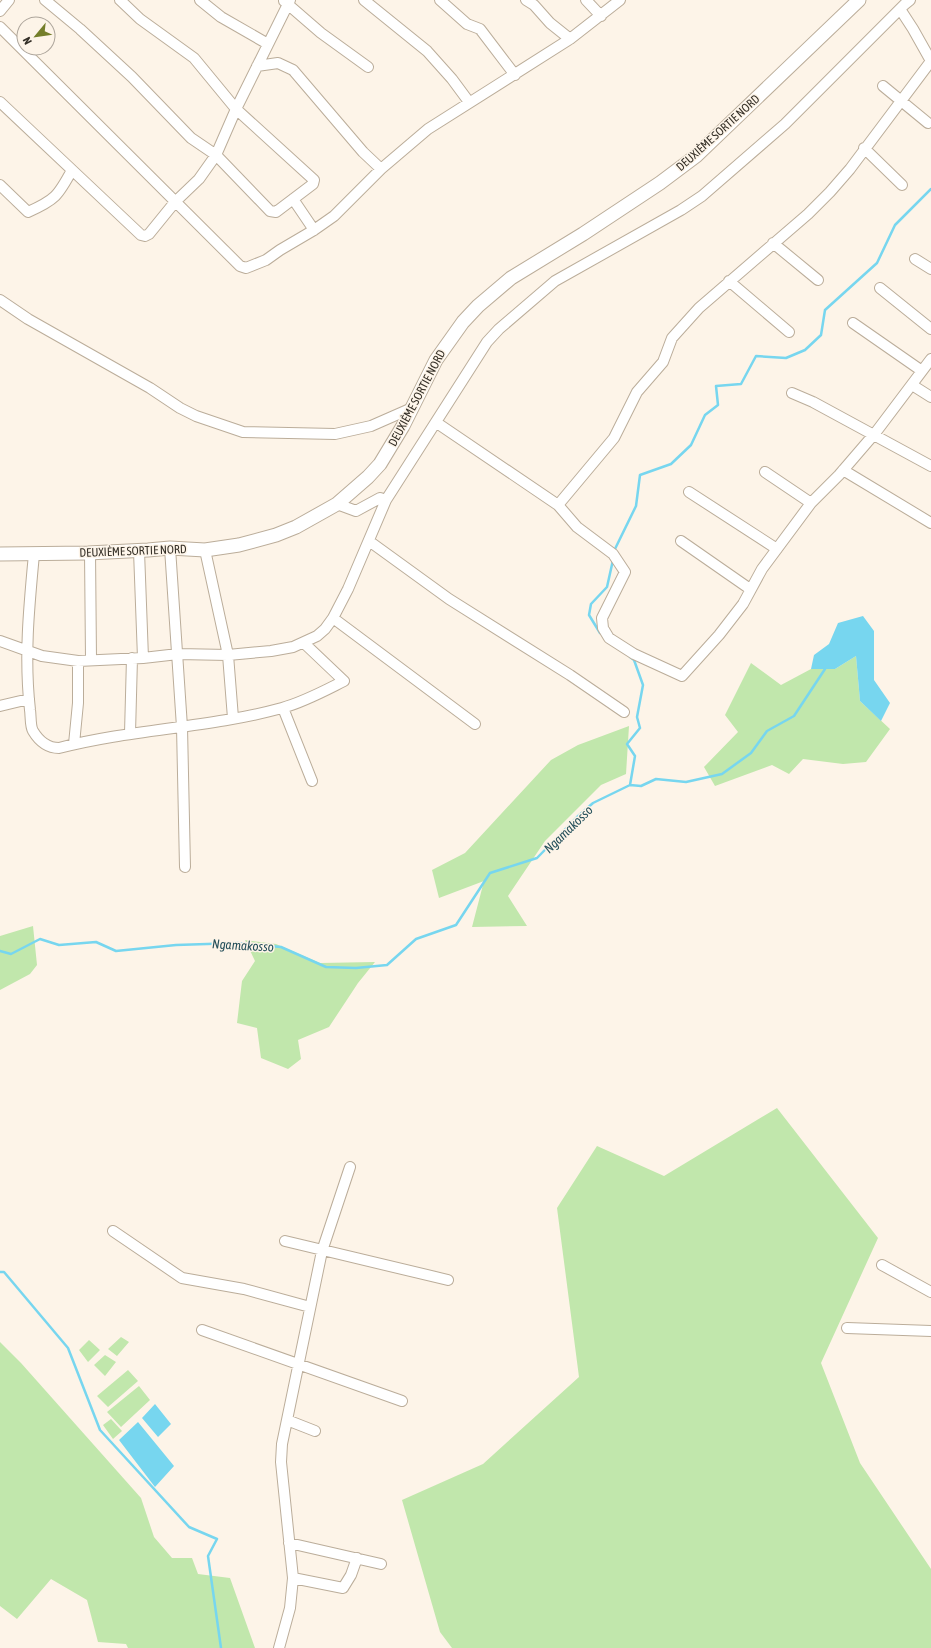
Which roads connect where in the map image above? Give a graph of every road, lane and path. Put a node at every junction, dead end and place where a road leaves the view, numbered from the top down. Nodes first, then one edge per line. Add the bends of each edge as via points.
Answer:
1 (9, 0) edge
2 (45, 0) edge
3 (120, 0) edge
4 (200, 0) edge
5 (364, 0) edge
6 (440, 0) edge
7 (526, 0) edge
8 (586, 0) edge
9 (620, 0) edge
10 (858, 0) edge
11 (910, 0) edge
12 (287, 1) edge
13 (900, 9) junction
14 (0, 11) edge
15 (601, 16) junction
16 (0, 27) edge
17 (570, 40) junction
18 (268, 44) junction
19 (257, 66) junction
20 (368, 67) dead end
21 (515, 75) junction
22 (883, 86) dead end
23 (901, 101) junction
24 (0, 102) edge
25 (469, 102) junction
26 (236, 109) junction
27 (928, 123) dead end
28 (864, 148) junction
29 (216, 155) junction
30 (381, 169) junction
31 (72, 170) junction
32 (0, 185) edge
33 (902, 185) dead end
34 (293, 199) junction
35 (175, 202) junction
36 (314, 230) junction
37 (773, 243) junction
38 (915, 259) dead end
39 (931, 269) edge
40 (818, 280) dead end
41 (729, 281) junction
42 (880, 288) dead end
43 (0, 300) edge
44 (853, 323) dead end
45 (931, 330) edge
46 (789, 332) dead end
47 (931, 359) edge
48 (922, 371) junction
49 (912, 385) junction
50 (792, 394) dead end
51 (931, 398) edge
52 (412, 408) junction
53 (437, 423) junction
54 (874, 435) junction
55 (931, 466) edge
56 (843, 470) junction
57 (765, 472) dead end
58 (689, 492) dead end
59 (386, 500) junction
60 (811, 503) junction
61 (337, 504) junction
62 (558, 505) junction
63 (931, 523) edge
64 (369, 540) junction
65 (681, 541) dead end
66 (170, 548) junction
67 (777, 549) junction
68 (205, 550) junction
69 (139, 551) junction
70 (90, 552) junction
71 (0, 554) edge
72 (34, 554) junction
73 (750, 589) junction
74 (332, 618) junction
75 (0, 641) edge
76 (304, 643) junction
77 (26, 651) junction
78 (178, 654) junction
79 (228, 655) junction
80 (138, 658) junction
81 (91, 659) junction
82 (78, 661) junction
83 (29, 699) junction
84 (0, 706) edge
85 (283, 708) junction
86 (624, 712) dead end
87 (233, 718) junction
88 (475, 724) dead end
89 (182, 726) junction
90 (130, 733) junction
91 (74, 744) junction
92 (312, 781) dead end
93 (185, 867) dead end
94 (350, 1167) dead end
95 (113, 1231) dead end
96 (285, 1241) dead end
97 (322, 1251) junction
98 (882, 1265) dead end
99 (448, 1280) dead end
100 (931, 1292) edge
101 (310, 1307) junction
102 (847, 1328) dead end
103 (202, 1330) dead end
104 (931, 1331) edge
105 (298, 1366) junction
106 (402, 1401) dead end
107 (287, 1420) junction
108 (315, 1431) dead end
109 (289, 1543) junction
110 (357, 1558) junction
111 (381, 1564) dead end
112 (293, 1578) junction
113 (279, 1648) edge

1 - 14 street
2 - 29 street via 141,85 190,138
3 - 26 street via 140,19 194,58
4 - 18 street via 221,17
5 - 25 street via 427,51
6 - 21 street via 468,24 480,29
7 - 17 street
8 - 15 street
9 - 15 street
10 - 52 main road, DEUXIÈME SORTIE NORD via 696,156 583,234 511,278 478,306 463,322 436,360
11 - 13 street
12 - 18 street
12 - 20 street via 321,33
13 - 23 street via 931,61
13 - 53 street via 785,124 702,196 555,281 528,303 487,342
15 - 17 street
16 - 35 street
17 - 21 street
18 - 19 street
19 - 26 street
19 - 30 street via 278,63 293,70 363,152
21 - 25 street
22 - 23 street
23 - 27 street
23 - 28 street
24 - 31 street
25 - 30 street via 428,129
26 - 29 street
26 - 34 street via 314,180 313,184
28 - 33 street
28 - 37 street via 830,192
29 - 34 street via 270,211 276,212
29 - 35 street via 199,179
30 - 36 street via 345,206
31 - 32 street via 60,193 47,204 28,212
31 - 35 street via 141,235 149,234
34 - 36 street
35 - 36 street via 243,268 266,260
37 - 40 street
37 - 41 street
38 - 39 street
41 - 46 street
41 - 62 street via 699,308 672,338 663,362 637,392 614,438
42 - 45 street
43 - 52 street via 180,408 243,432 335,434 371,426
44 - 48 street
47 - 48 street
48 - 49 street
49 - 51 street
49 - 54 street
50 - 54 street via 813,402
52 - 61 main road, DEUXIÈME SORTIE NORD via 380,464
53 - 59 street
53 - 62 street
54 - 55 street
54 - 56 street
56 - 60 street
56 - 63 street
57 - 60 street
58 - 67 street
59 - 61 street via 380,498 356,511
59 - 64 street
60 - 67 street
61 - 68 main road, DEUXIÈME SORTIE NORD via 308,522 276,535 239,545
62 - 73 street via 577,527 613,554 625,572 602,618 602,628 609,638 634,654 682,676 720,635 744,604
64 - 74 street
64 - 86 street via 449,599
65 - 73 street
66 - 68 main road, DEUXIÈME SORTIE NORD
66 - 69 main road, DEUXIÈME SORTIE NORD
66 - 78 street
67 - 73 street
68 - 79 street
69 - 70 main road, DEUXIÈME SORTIE NORD
69 - 80 street
70 - 72 main road, DEUXIÈME SORTIE NORD
70 - 81 street
71 - 72 main road, DEUXIÈME SORTIE NORD
72 - 77 street
74 - 76 street via 325,629
74 - 88 street
75 - 77 street
76 - 79 street via 271,651
76 - 85 street via 344,681
77 - 82 street
77 - 83 street
78 - 79 street
78 - 80 street
78 - 89 street
79 - 87 street
80 - 81 street
80 - 90 street
81 - 82 street
82 - 91 street via 78,703
83 - 84 street
83 - 91 street via 32,730 44,744 51,748
85 - 87 street
85 - 92 street
87 - 89 street
89 - 90 street
89 - 93 street
90 - 91 street
94 - 97 street
95 - 101 street via 182,1278 244,1289
96 - 97 street
97 - 99 street
97 - 101 street
98 - 100 street
101 - 105 street
102 - 104 street
103 - 105 street
105 - 106 street
105 - 107 street
107 - 108 street
107 - 109 street via 282,1444 282,1462
109 - 110 street
109 - 112 street
110 - 111 street
110 - 112 street via 352,1575 342,1588
112 - 113 street via 290,1608

